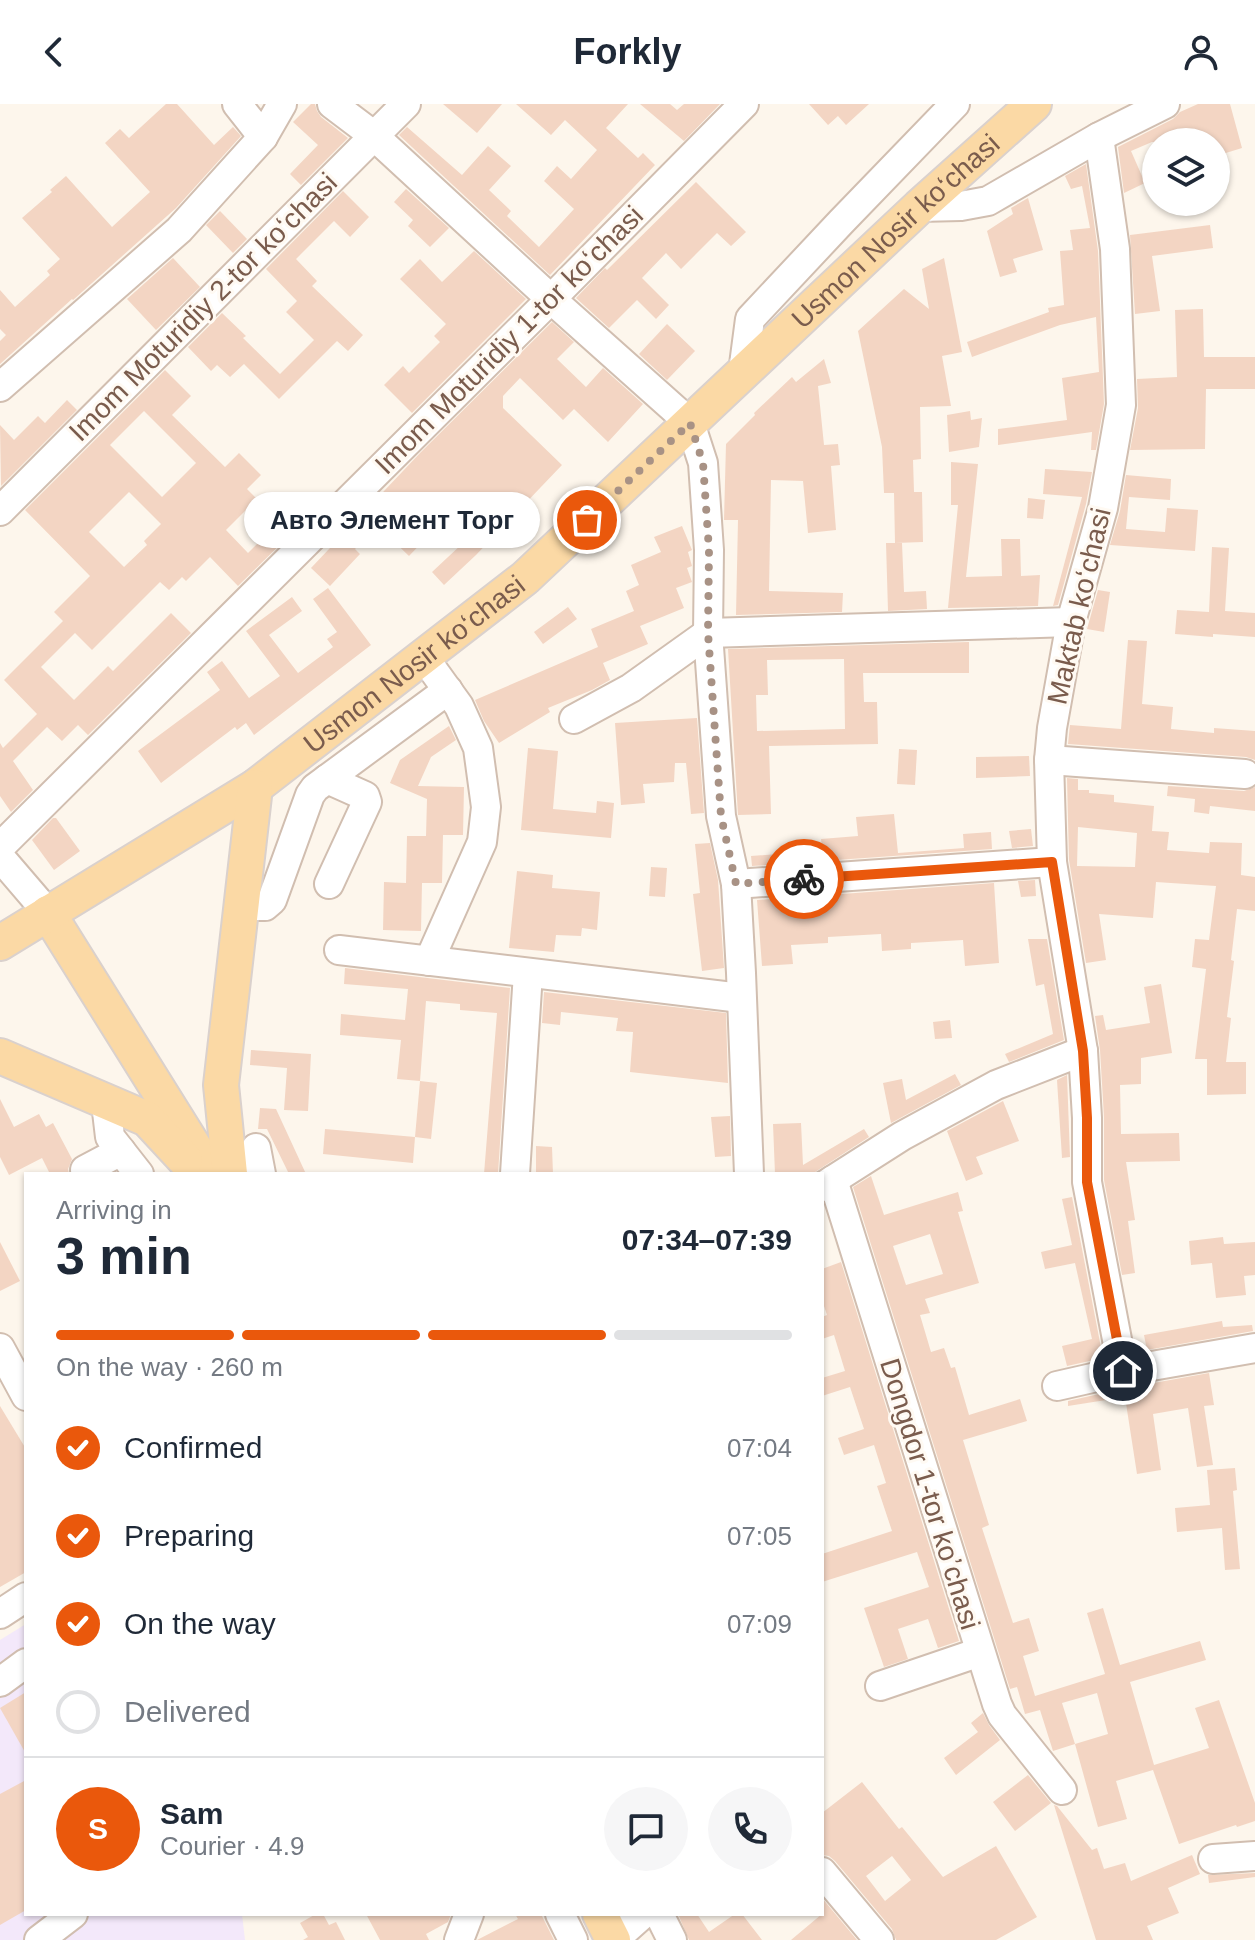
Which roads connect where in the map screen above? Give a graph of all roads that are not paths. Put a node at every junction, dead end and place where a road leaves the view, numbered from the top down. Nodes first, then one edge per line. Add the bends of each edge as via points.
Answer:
1 (237, 104) edge
2 (282, 104) edge
3 (332, 104) edge
4 (406, 104) edge
5 (744, 104) edge
6 (955, 104) edge
7 (1034, 104) edge
8 (1165, 104) edge
9 (373, 135) junction
10 (263, 137) junction
11 (1099, 137) junction
12 (919, 207) junction
13 (551, 299) junction
14 (743, 372) junction
15 (0, 387) edge
16 (690, 423) junction
17 (0, 511) edge
18 (1071, 622) junction
19 (708, 633) junction
20 (423, 656) junction
21 (448, 690) junction
22 (574, 719) dead end
23 (1049, 760) junction
24 (1245, 774) dead end
25 (327, 779) junction
26 (255, 787) junction
27 (0, 847) edge
28 (0, 857) edge
29 (1052, 862) junction
30 (329, 884) dead end
31 (736, 884) junction
32 (241, 906) junction
33 (48, 913) junction
34 (6, 933) edge
35 (339, 950) dead end
36 (429, 961) junction
37 (528, 973) junction
38 (741, 998) junction
39 (1083, 1051) junction
40 (0, 1056) edge
41 (106, 1103) junction
42 (121, 1151) junction
43 (85, 1170) dead end
44 (137, 1172) edge
45 (197, 1172) edge
46 (210, 1172) edge
47 (230, 1172) edge
48 (515, 1172) edge
49 (749, 1172) edge
50 (827, 1183) edge
51 (0, 1348) edge
52 (1255, 1348) edge
53 (1123, 1371) junction
54 (1057, 1386) dead end
55 (24, 1392) edge
56 (24, 1598) edge
57 (0, 1614) edge
58 (980, 1652) junction
59 (24, 1664) edge
60 (0, 1682) edge
61 (880, 1686) dead end
62 (1062, 1790) dead end
63 (1255, 1856) edge
64 (1213, 1859) dead end
65 (824, 1874) edge
66 (70, 1916) edge
67 (468, 1916) edge
68 (561, 1916) edge
69 (601, 1916) edge
70 (641, 1916) edge
71 (660, 1916) edge
72 (39, 1940) edge
73 (459, 1940) edge
74 (573, 1940) edge
75 (613, 1940) edge
76 (672, 1940) edge
77 (879, 1940) edge

1 - 10 street
2 - 10 street
3 - 9 street
4 - 9 street, Imom Moturidiy 2-tor koʻchasi
5 - 13 street, Imom Moturidiy 1-tor koʻchasi
6 - 14 street via 750,319
7 - 12 main road, Usmon Nosir ko‘chasi
8 - 11 street
9 - 13 street
9 - 17 street, Imom Moturidiy 2-tor koʻchasi
10 - 15 street via 179,230
11 - 12 street via 988,201
11 - 18 street, Maktab koʻchasi via 1115,249 1121,405 1103,508
12 - 14 main road, Usmon Nosir ko‘chasi
13 - 16 street
13 - 27 street, Imom Moturidiy 1-tor koʻchasi
14 - 16 main road, Usmon Nosir ko‘chasi
16 - 19 street via 703,463
16 - 20 main road, Usmon Nosir ko‘chasi via 525,578
18 - 19 street
18 - 23 street, Maktab koʻchasi
19 - 22 street via 631,688
19 - 31 street via 721,816
20 - 21 street
20 - 26 main road, Usmon Nosir ko‘chasi
21 - 25 street
21 - 36 street via 478,748 486,807 482,842
23 - 24 street
23 - 29 street, Maktab koʻchasi
25 - 30 street via 365,796 367,802
25 - 32 street via 310,795 272,900 265,906
26 - 32 main road
26 - 33 main road, Usmon Nosir ko‘chasi
28 - 33 street
29 - 31 street
29 - 39 street, Maktab koʻchasi
31 - 38 street
32 - 47 main road via 221,1085
33 - 34 main road, Usmon Nosir ko‘chasi
33 - 46 main road
35 - 36 street
36 - 37 street
37 - 38 street
37 - 48 street
38 - 49 street
39 - 50 street via 996,1085
39 - 53 street, Maktab koʻchasi via 1087,1182
40 - 41 main road
41 - 42 street via 110,1137
41 - 45 main road via 147,1119
42 - 43 street
42 - 44 street
50 - 58 street, Dongdor 1-tor koʼchasi
51 - 55 street
52 - 53 street
53 - 54 street
56 - 57 street
58 - 61 street
58 - 62 street, Dongdor 1-tor koʼchasi via 1002,1715
59 - 60 street
63 - 64 street
65 - 77 street
66 - 72 street
67 - 73 street
68 - 74 street
69 - 75 main road
70 - 75 street
71 - 76 street

